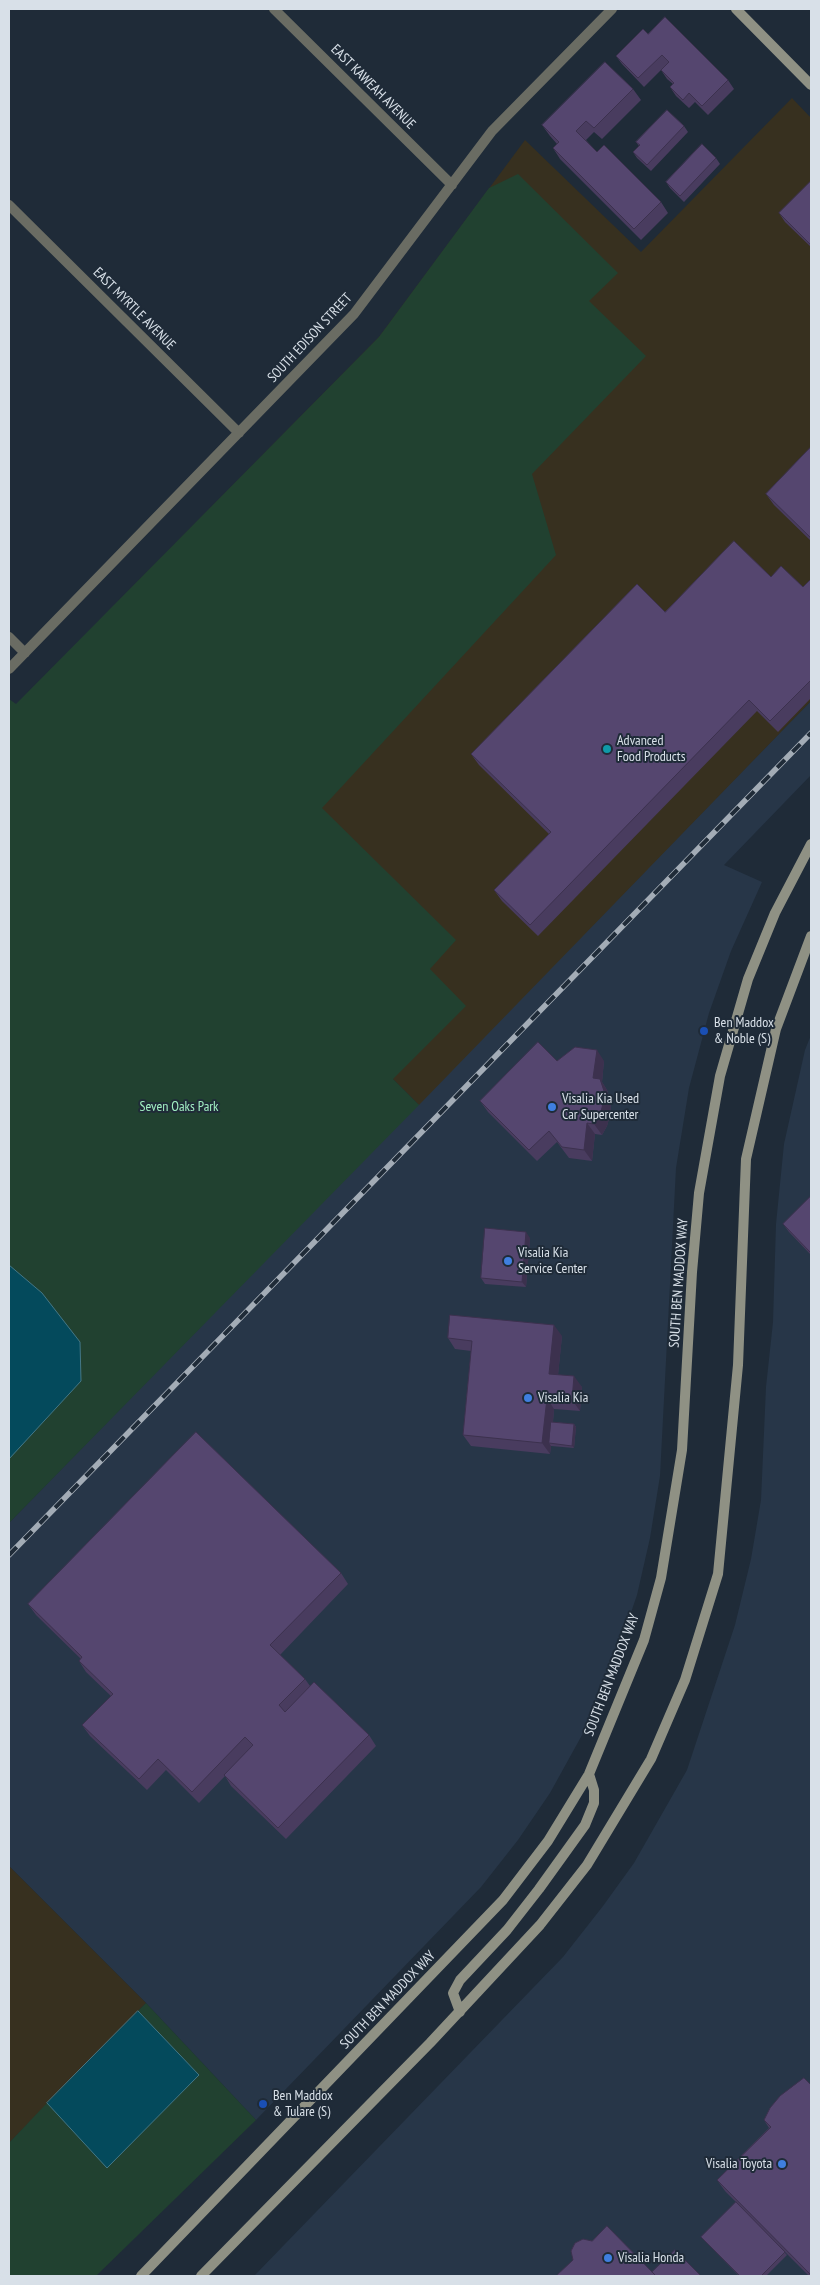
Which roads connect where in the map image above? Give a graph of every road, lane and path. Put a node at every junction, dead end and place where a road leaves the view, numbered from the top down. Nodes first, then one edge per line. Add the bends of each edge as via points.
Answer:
1 (274, 9) edge
2 (612, 9) edge
3 (736, 9) edge
4 (811, 84) edge
5 (452, 185) junction
6 (9, 205) edge
7 (239, 432) junction
8 (9, 636) edge
9 (25, 653) junction
10 (9, 670) edge
11 (811, 844) edge
12 (811, 936) edge
13 (589, 1774) junction
14 (460, 2012) junction
15 (141, 2276) edge
16 (201, 2276) edge

1 - 5 street, EAST KAWEAH AVENUE
2 - 5 street, SOUTH EDISON STREET via 492,131
3 - 4 main road
5 - 7 street, SOUTH EDISON STREET via 354,314
6 - 7 street, EAST MYRTLE AVENUE
7 - 9 street, SOUTH EDISON STREET
8 - 9 street
9 - 10 street, SOUTH EDISON STREET
11 - 13 main road, SOUTH BEN MADDOX WAY via 775,913 748,979 720,1076 699,1193 682,1450 661,1578 644,1640
12 - 14 main road via 776,1029 746,1159 738,1365 718,1574 685,1680 651,1759 587,1865 540,1925
13 - 14 main road via 594,1790 591,1814 507,1930 460,1980 453,1993
13 - 15 main road, SOUTH BEN MADDOX WAY via 548,1841 503,1900
14 - 16 main road

